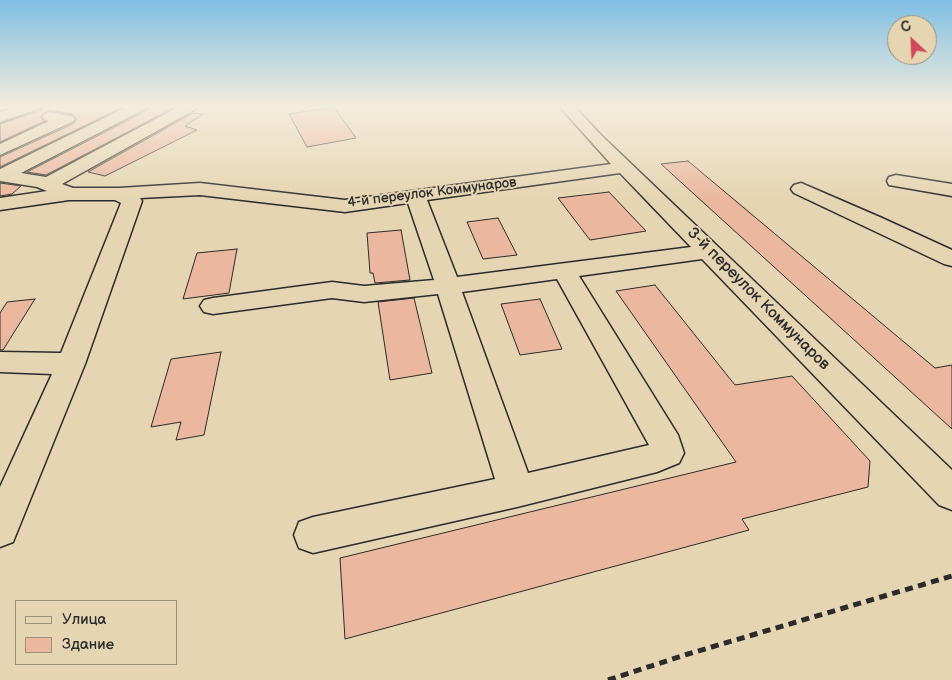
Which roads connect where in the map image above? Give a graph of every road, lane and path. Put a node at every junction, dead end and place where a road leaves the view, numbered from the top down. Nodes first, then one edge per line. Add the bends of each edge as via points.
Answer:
1 (43, 137) edge
2 (70, 137) edge
3 (142, 137) edge
4 (596, 137) edge
5 (1, 167) edge
6 (626, 167) junction
7 (896, 181) dead end
8 (58, 189) junction
9 (801, 189) dead end
10 (952, 190) edge
11 (119, 194) junction
12 (414, 196) junction
13 (0, 204) edge
14 (710, 251) junction
15 (952, 259) edge
16 (564, 270) junction
17 (448, 286) junction
18 (213, 306) dead end
19 (0, 362) edge
20 (71, 364) junction
21 (517, 491) junction
22 (952, 494) edge
23 (0, 529) edge
24 (313, 535) dead end
25 (952, 576) edge
26 (608, 680) edge

1 - 5 street
2 - 5 street
3 - 8 street
4 - 6 street, 3-й переулок Коммунаров
5 - 8 street
6 - 12 street, 4-й переулок Коммунаров
6 - 14 street, 3-й переулок Коммунаров
7 - 10 street
8 - 11 street, 4-й переулок Коммунаров
8 - 13 street
9 - 15 street
11 - 12 street, 4-й переулок Коммунаров via 200,189 345,206
11 - 20 street via 132,202
12 - 17 street
14 - 16 street
14 - 22 street, 3-й переулок Коммунаров
16 - 17 street
16 - 21 street via 666,445 667,453
17 - 18 street via 364,294 332,290
17 - 21 street
19 - 20 street
20 - 23 street
21 - 24 street
25 - 26 path

